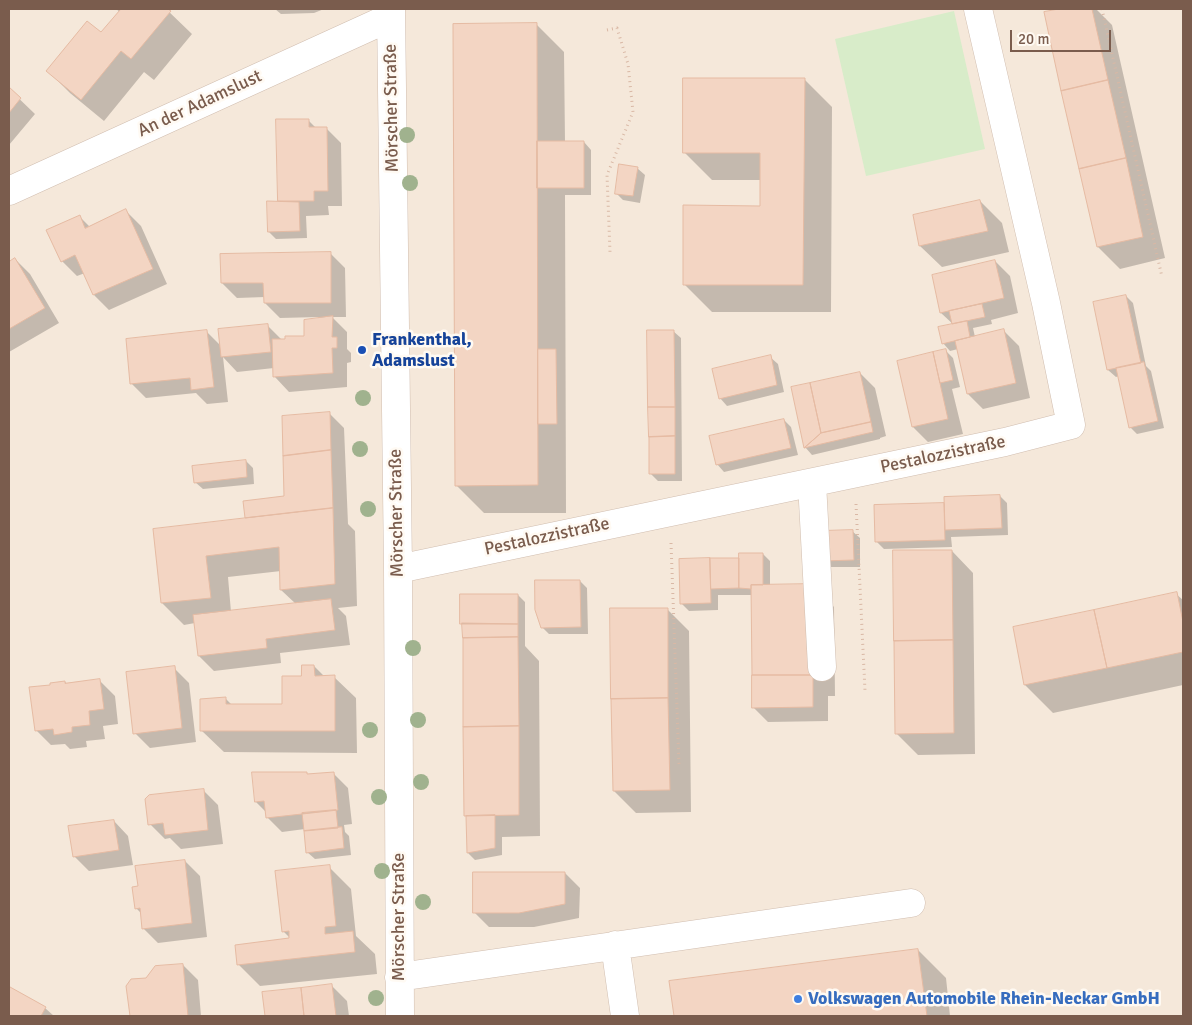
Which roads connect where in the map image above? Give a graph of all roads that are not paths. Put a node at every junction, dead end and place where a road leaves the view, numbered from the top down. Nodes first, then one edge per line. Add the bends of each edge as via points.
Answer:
1 (978, 9) edge
2 (391, 13) edge
3 (9, 192) edge
4 (812, 483) junction
5 (398, 569) junction
6 (822, 667) dead end
7 (911, 903) dead end
8 (615, 945) junction
9 (399, 977) junction
10 (400, 1016) edge
11 (625, 1016) edge

1 - 4 street, Pestalozzistraße via 1071,425
2 - 3 street, An der Adamslust
2 - 5 street, Mörscher Straße
4 - 5 street, Pestalozzistraße
4 - 6 street
5 - 9 street, Mörscher Straße
7 - 8 street
8 - 9 street
8 - 11 street
9 - 10 street, Mörscher Straße

